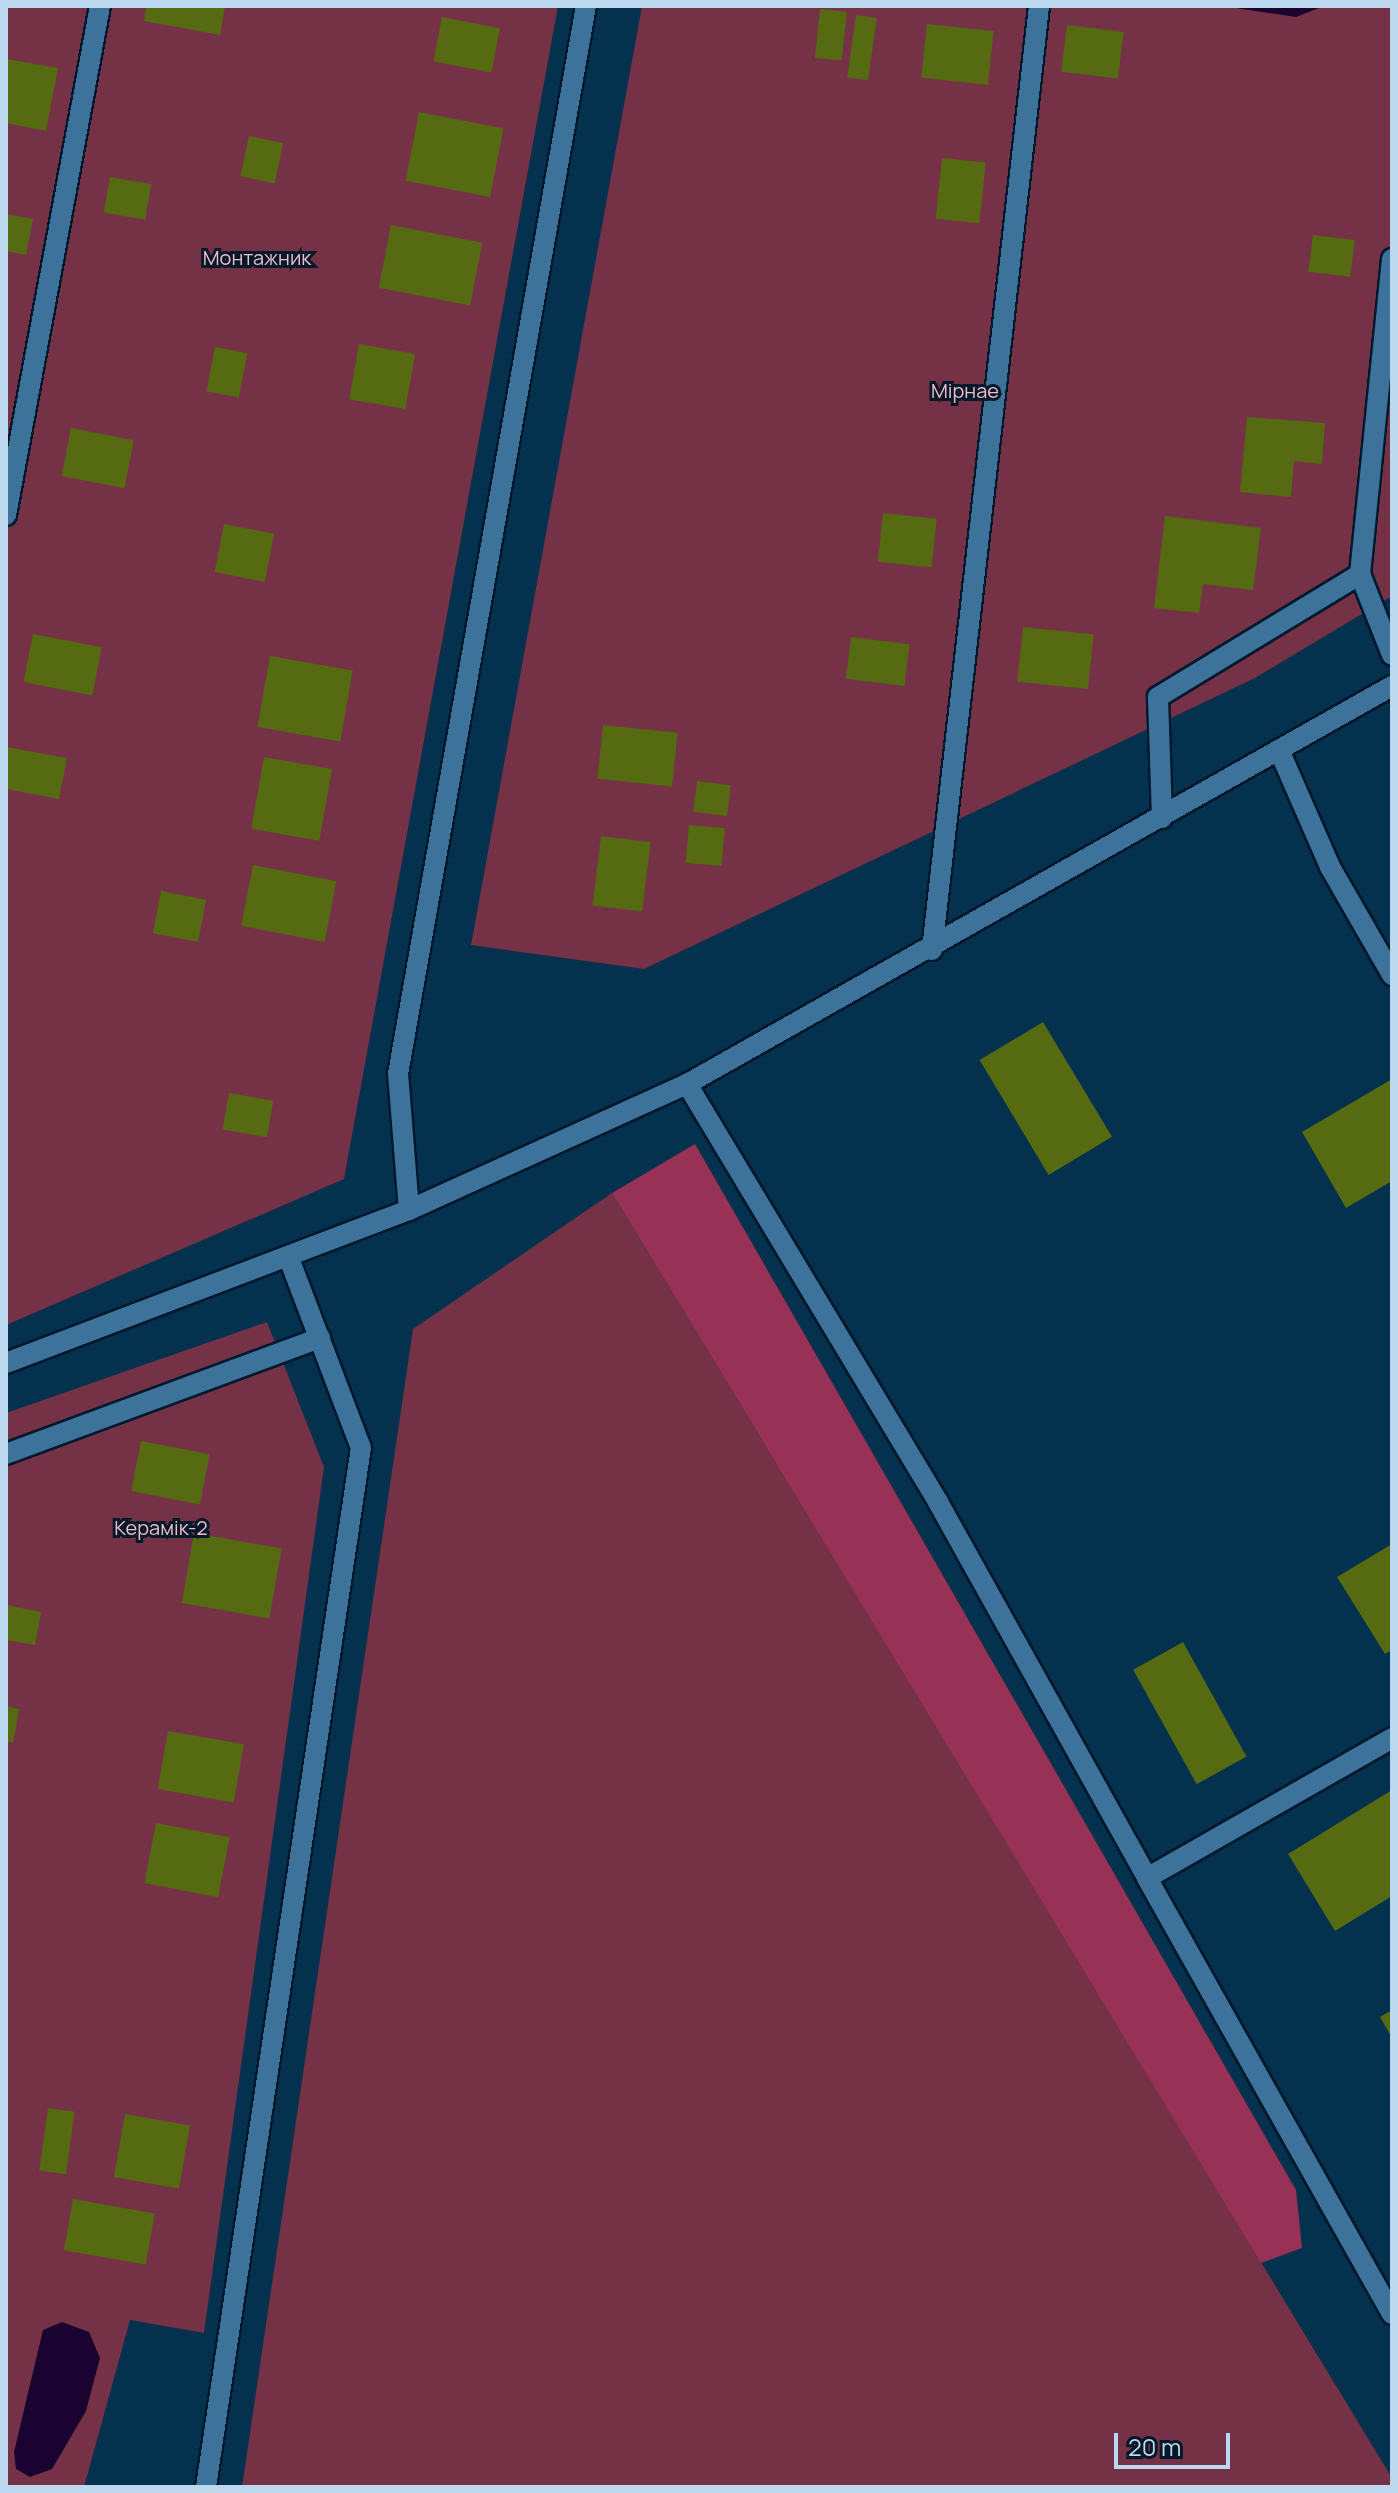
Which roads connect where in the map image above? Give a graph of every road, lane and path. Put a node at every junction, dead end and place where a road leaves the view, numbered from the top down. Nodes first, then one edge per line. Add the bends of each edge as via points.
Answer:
1 (100, 6) edge
2 (586, 6) edge
3 (1039, 6) edge
4 (1392, 259) edge
5 (6, 515) edge
6 (1360, 574) junction
7 (1392, 655) edge
8 (1392, 686) edge
9 (1279, 750) junction
10 (1162, 818) junction
11 (932, 950) junction
12 (1392, 975) edge
13 (687, 1084) junction
14 (409, 1210) junction
15 (289, 1258) junction
16 (320, 1338) junction
17 (6, 1363) edge
18 (6, 1454) edge
19 (1392, 1738) edge
20 (1147, 1878) junction
21 (1392, 2314) edge
22 (206, 2487) edge

1 - 5 street
2 - 14 street via 398,1074
3 - 11 street
4 - 6 street
6 - 7 street
6 - 10 street via 1158,697
8 - 9 street
9 - 10 street
9 - 12 street via 1330,867
10 - 11 street
11 - 13 street
13 - 14 street
13 - 20 street via 938,1502
14 - 15 street
15 - 16 street
15 - 17 street
16 - 18 street
16 - 22 street via 361,1448
19 - 20 street
20 - 21 street

